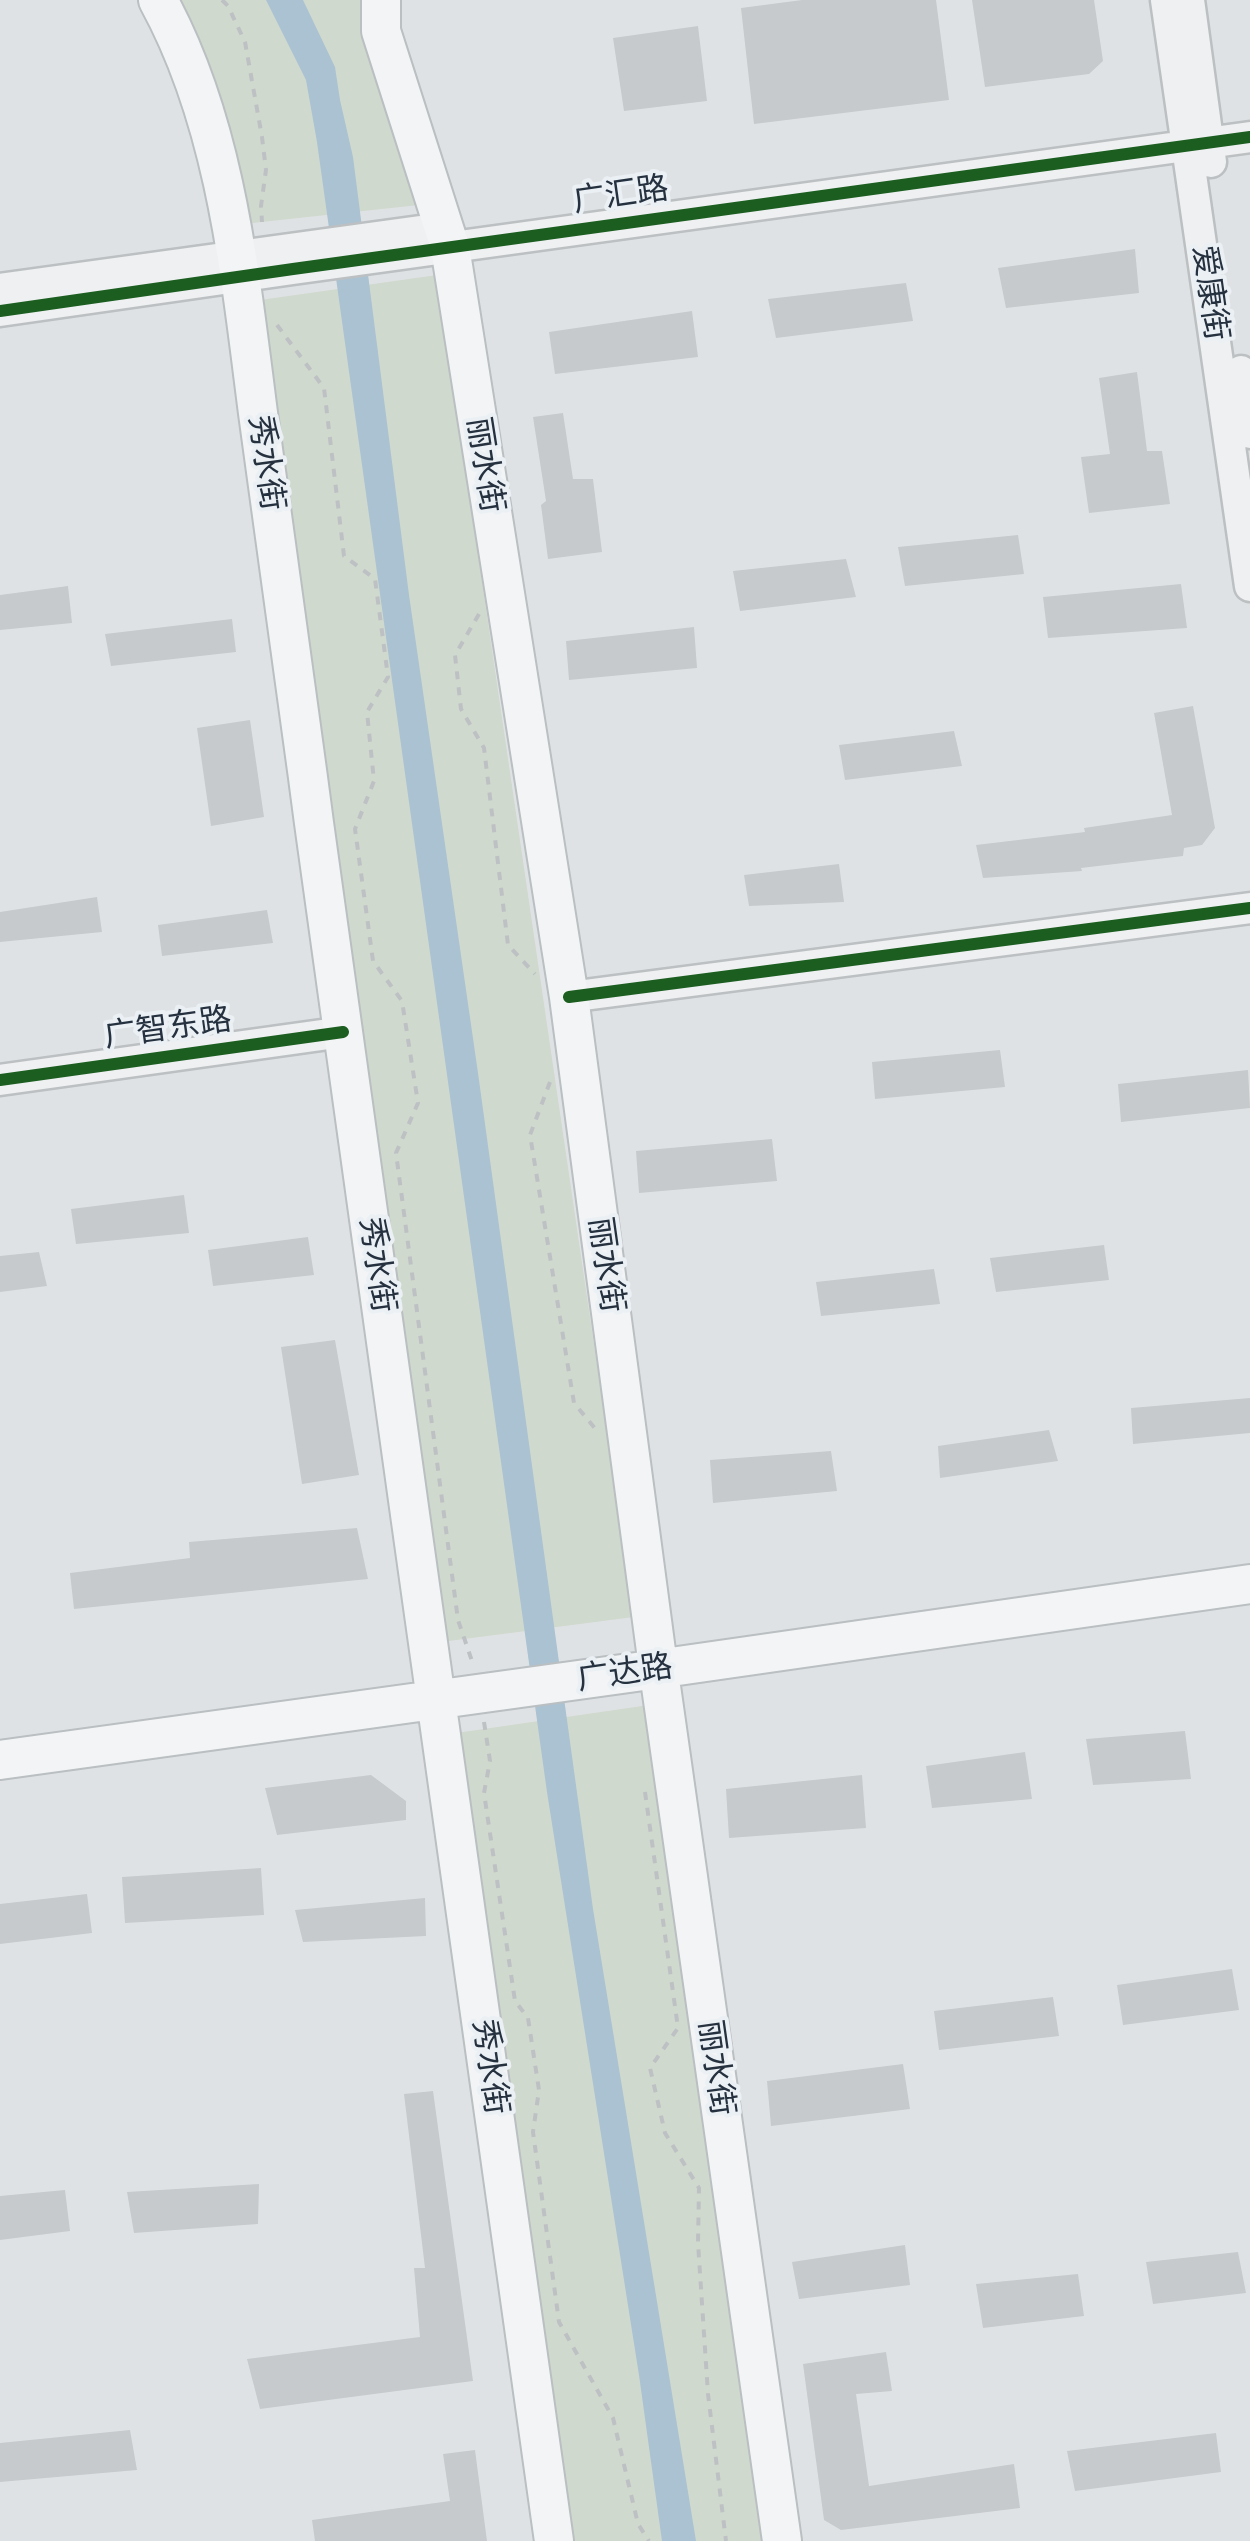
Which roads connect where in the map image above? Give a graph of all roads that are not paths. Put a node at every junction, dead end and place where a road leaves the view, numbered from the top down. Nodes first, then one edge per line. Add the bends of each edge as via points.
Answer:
1 (158, 0) edge
2 (381, 0) edge
3 (1166, 0) edge
4 (1189, 0) edge
5 (1250, 118) edge
6 (1197, 134) junction
7 (1250, 137) edge
8 (447, 238) junction
9 (265, 260) junction
10 (0, 290) edge
11 (0, 311) edge
12 (1250, 433) edge
13 (1250, 586) edge
14 (1250, 908) edge
15 (569, 997) junction
16 (343, 1032) junction
17 (0, 1080) edge
18 (1250, 1566) edge
19 (1250, 1584) edge
20 (657, 1660) junction
21 (437, 1691) junction
22 (0, 1741) edge
23 (0, 1760) edge
24 (554, 2541) edge
25 (782, 2541) edge

1 - 9 main road, 秀水街
2 - 8 main road, 丽水街 via 382,31
3 - 6 street, 爱康街
4 - 6 street, 爱康街
5 - 6 street, 广汇路
6 - 7 street, 广汇路
6 - 8 street, 广汇路
6 - 12 street, 爱康街
6 - 13 street, 爱康街
8 - 9 street, 广汇路
8 - 15 main road, 丽水街
9 - 10 street, 广汇路
9 - 11 street, 广汇路
9 - 16 main road, 秀水街
14 - 15 street
15 - 20 main road, 丽水街
16 - 17 street, 广智东路
16 - 21 main road, 秀水街
18 - 20 main road, 广达路
19 - 20 main road, 广达路
20 - 21 main road, 广达路
20 - 25 main road, 丽水街
21 - 22 main road, 广达路
21 - 23 main road, 广达路
21 - 24 main road, 秀水街

